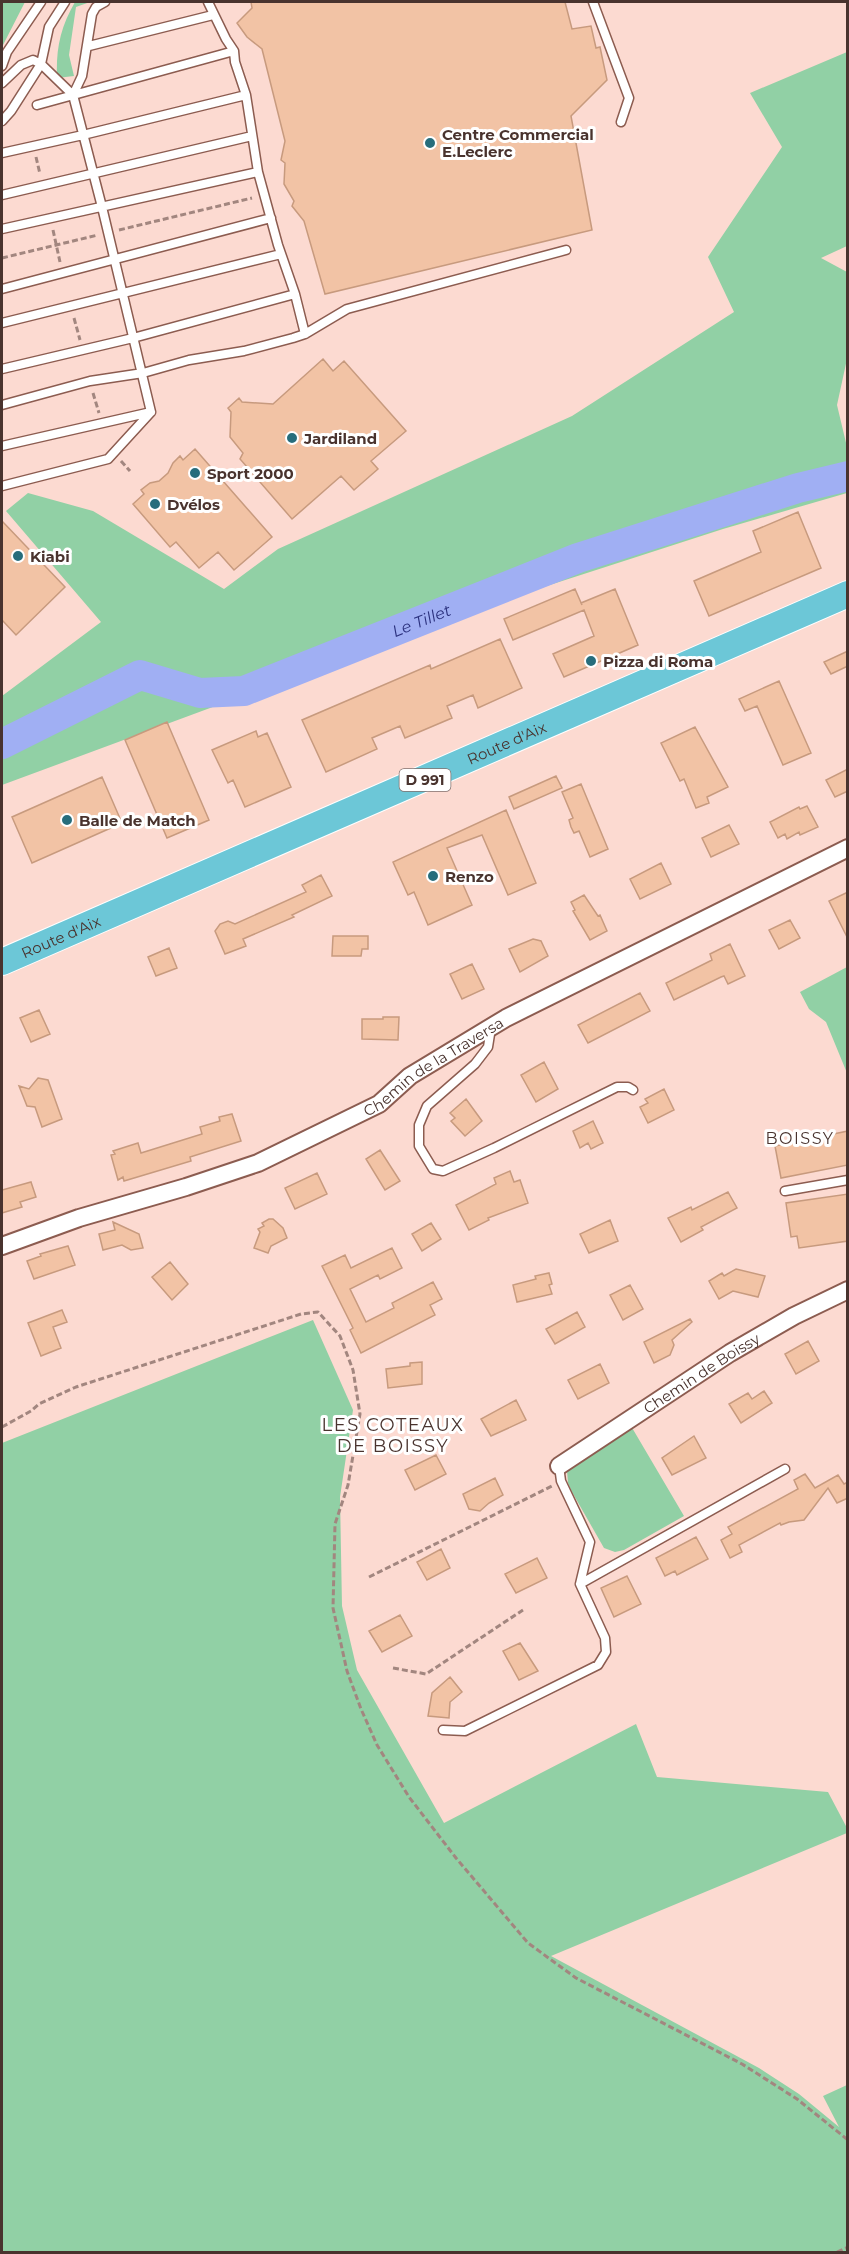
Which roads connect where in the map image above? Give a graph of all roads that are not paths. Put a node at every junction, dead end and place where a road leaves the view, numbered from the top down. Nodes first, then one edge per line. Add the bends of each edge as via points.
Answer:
1 (40, 2) edge
2 (65, 2) edge
3 (105, 2) edge
4 (208, 2) edge
5 (593, 2) edge
6 (213, 15) junction
7 (88, 46) junction
8 (234, 51) junction
9 (40, 64) junction
10 (2, 66) edge
11 (2, 83) edge
12 (73, 95) junction
13 (246, 95) junction
14 (37, 105) dead end
15 (2, 121) edge
16 (621, 122) dead end
17 (83, 135) junction
18 (252, 135) junction
19 (2, 153) edge
20 (258, 172) junction
21 (94, 174) junction
22 (2, 195) edge
23 (102, 207) junction
24 (271, 218) junction
25 (2, 230) edge
26 (566, 250) dead end
27 (281, 254) junction
28 (114, 258) junction
29 (2, 289) edge
30 (123, 293) junction
31 (295, 294) junction
32 (2, 323) edge
33 (305, 334) junction
34 (134, 339) junction
35 (2, 369) edge
36 (143, 374) junction
37 (2, 405) edge
38 (151, 412) junction
39 (2, 446) edge
40 (2, 486) edge
41 (848, 594) edge
42 (848, 848) edge
43 (2, 963) edge
44 (491, 1027) junction
45 (633, 1090) dead end
46 (848, 1180) edge
47 (785, 1191) dead end
48 (2, 1246) edge
49 (848, 1290) edge
50 (784, 1469) dead end
51 (560, 1473) joint
52 (580, 1584) junction
53 (442, 1730) dead end

1 - 10 lane
2 - 9 lane via 49,27
3 - 7 lane via 92,14
4 - 6 lane
5 - 16 lane via 629,98
6 - 7 lane
6 - 8 lane
7 - 12 lane via 82,76
8 - 12 lane
8 - 13 lane
9 - 11 lane via 33,60 21,65
9 - 12 lane
9 - 15 lane
12 - 14 lane
12 - 17 lane
13 - 17 lane
13 - 18 lane
17 - 19 lane
17 - 21 lane
18 - 20 lane
18 - 21 lane
20 - 23 lane
20 - 24 lane
21 - 22 lane
21 - 23 lane
23 - 25 lane
23 - 28 lane
24 - 27 lane
24 - 28 lane
26 - 33 lane via 347,309
27 - 30 lane
27 - 31 lane
28 - 29 lane
28 - 30 lane
30 - 32 lane
30 - 34 lane
31 - 33 lane
31 - 34 lane
33 - 36 lane
34 - 35 lane
34 - 36 lane
36 - 37 lane via 90,381
36 - 38 lane
38 - 39 lane
38 - 40 lane via 108,459
41 - 43 main road, Route d'Aix / D 991
42 - 44 street, Chemin de la Traversa
44 - 45 lane via 488,1047 475,1064 428,1106 419,1125 419,1146 433,1169 443,1171 617,1087
44 - 48 street, Chemin de la Traversa via 410,1076 379,1104 258,1163
46 - 47 lane
49 - 51 street, Chemin de Boissy via 730,1353
50 - 52 lane
51 - 52 lane via 590,1542
52 - 53 lane via 604,1638 606,1652 598,1665 465,1731

